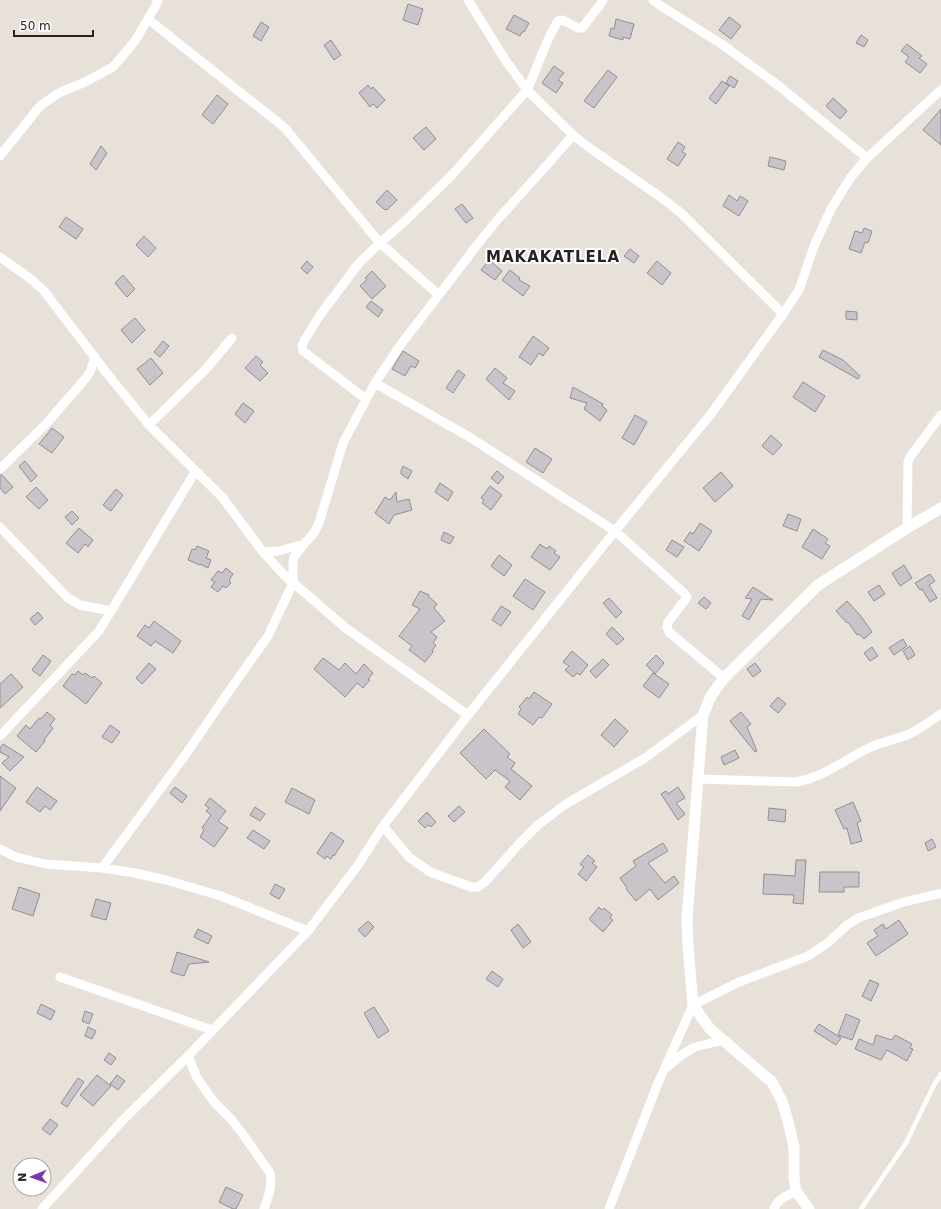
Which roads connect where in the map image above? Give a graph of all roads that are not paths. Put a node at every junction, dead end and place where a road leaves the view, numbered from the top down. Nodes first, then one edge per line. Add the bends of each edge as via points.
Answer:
1 (158, 0) edge
2 (468, 0) edge
3 (603, 0) edge
4 (653, 0) edge
5 (148, 19) junction
6 (527, 90) junction
7 (941, 90) edge
8 (572, 135) junction
9 (0, 156) edge
10 (867, 158) junction
11 (380, 243) junction
12 (0, 257) edge
13 (439, 295) junction
14 (783, 314) junction
15 (232, 338) dead end
16 (95, 357) junction
17 (375, 383) junction
18 (366, 399) junction
19 (941, 414) edge
20 (149, 425) junction
21 (0, 469) edge
22 (195, 472) junction
23 (941, 508) edge
24 (0, 527) edge
25 (906, 528) junction
26 (615, 531) junction
27 (304, 544) junction
28 (263, 552) junction
29 (294, 583) junction
30 (111, 611) junction
31 (724, 678) junction
32 (941, 714) edge
33 (468, 715) junction
34 (703, 715) junction
35 (0, 736) edge
36 (698, 779) junction
37 (383, 826) junction
38 (0, 849) edge
39 (102, 868) junction
40 (941, 893) edge
41 (308, 931) junction
42 (60, 977) dead end
43 (693, 1005) junction
44 (212, 1030) junction
45 (724, 1040) junction
46 (188, 1056) junction
47 (664, 1070) junction
48 (941, 1074) edge
49 (796, 1191) junction
50 (42, 1209) edge
51 (264, 1209) edge
52 (609, 1209) edge
53 (774, 1209) edge
54 (809, 1209) edge
55 (861, 1209) edge

1 - 5 street
2 - 6 street
3 - 6 street via 582,28 563,20 558,21
4 - 10 street via 779,86
5 - 9 street via 135,41 113,67 59,93 40,106
5 - 11 street via 285,128
6 - 8 street
6 - 11 street via 452,175
7 - 10 street
8 - 13 street via 498,218
8 - 14 street via 681,213
10 - 14 street via 851,177 831,209 798,290
11 - 13 street
11 - 18 street via 359,263 320,315 302,346 303,351
12 - 16 street via 44,291
13 - 17 street
14 - 26 street via 711,414
15 - 20 street via 207,368
16 - 20 street
16 - 21 street via 86,378 45,425
17 - 18 street
17 - 26 street via 471,438
18 - 27 street via 343,443 319,523
19 - 25 street via 908,462
20 - 22 street
22 - 28 street via 222,497
22 - 30 street
23 - 25 street
24 - 30 street via 68,598 80,605
25 - 31 street via 818,585
26 - 31 street via 685,594 687,597 668,622 669,632
26 - 33 street
27 - 28 street via 279,551
27 - 29 street via 294,557
28 - 29 street
29 - 33 street via 347,629
29 - 39 street via 268,636
30 - 35 street via 93,638
31 - 34 street via 711,696
32 - 36 street via 907,735 879,743 815,778 804,781
33 - 37 street
34 - 36 street
34 - 37 street via 645,758 566,804 539,824 478,887 471,887 430,872 409,857
36 - 43 street via 687,919
37 - 41 street via 358,865
38 - 39 street via 16,857 45,864
39 - 41 street via 135,873 220,896
40 - 43 street via 904,902 858,918 808,956 739,982
41 - 44 street
42 - 44 street
43 - 45 street via 710,1029
43 - 47 street
44 - 46 street
45 - 47 street via 695,1047 682,1054
45 - 49 street via 772,1082 782,1101 794,1147
46 - 50 street via 124,1119
46 - 51 street via 197,1078 214,1102 238,1128 270,1173 272,1180
47 - 52 street
48 - 55 lane via 906,1144
49 - 53 street via 782,1198 775,1204
49 - 54 street

